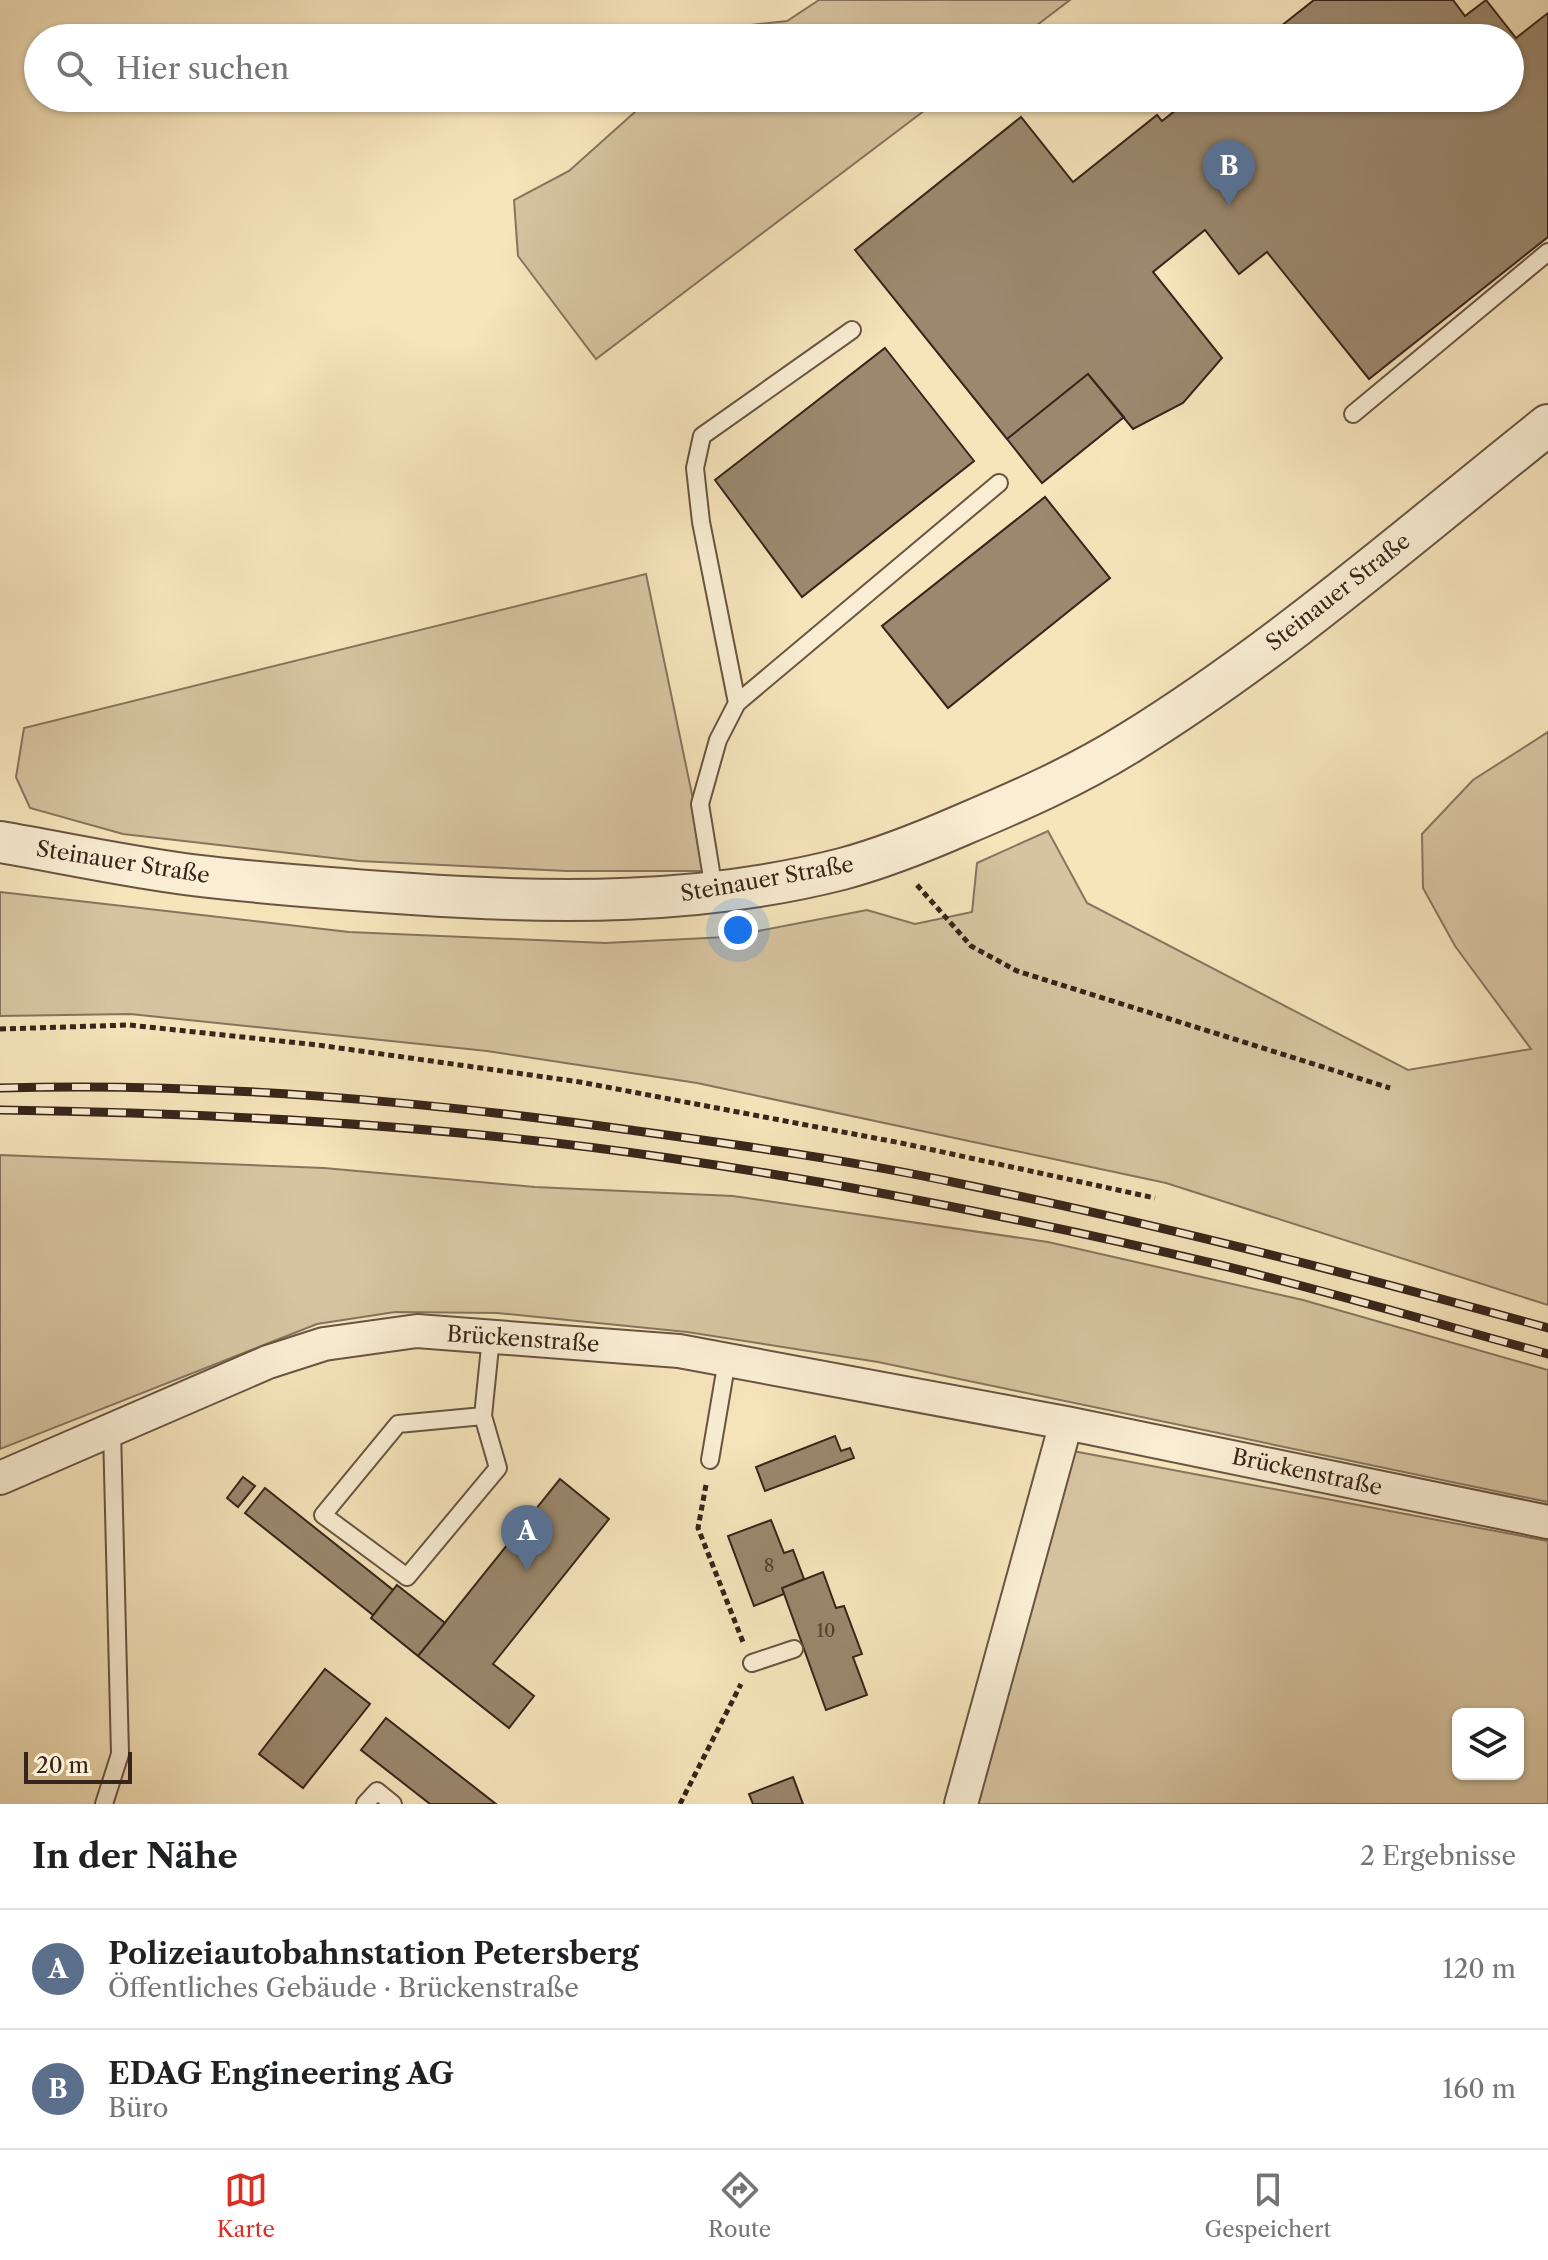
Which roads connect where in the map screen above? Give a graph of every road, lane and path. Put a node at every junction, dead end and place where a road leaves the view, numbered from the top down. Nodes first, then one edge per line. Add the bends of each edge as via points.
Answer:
1 (1548, 252) edge
2 (852, 330) dead end
3 (1353, 414) dead end
4 (1548, 425) edge
5 (999, 483) dead end
6 (737, 703) junction
7 (0, 842) edge
8 (891, 853) junction
9 (714, 892) junction
10 (0, 1029) edge
11 (1390, 1088) dead end
12 (1155, 1198) dead end
13 (491, 1337) junction
14 (727, 1360) junction
15 (483, 1416) junction
16 (1066, 1423) junction
17 (112, 1430) junction
18 (710, 1460) joint
19 (0, 1478) edge
20 (1548, 1522) edge
21 (794, 1649) dead end
22 (752, 1663) junction
23 (104, 1804) edge
24 (365, 1804) edge
25 (393, 1804) edge
26 (680, 1804) edge
27 (961, 1804) edge

1 - 3 lane
2 - 6 lane via 702,436 695,468 701,522
4 - 8 street, Steinauer Straße via 1307,618 1127,744 1049,788
5 - 6 lane
6 - 9 lane via 718,740 700,804
7 - 9 street, Steinauer Straße via 189,875 370,891 573,901
8 - 9 street, Steinauer Straße via 843,869
8 - 11 path via 971,946 1017,971
10 - 12 path via 129,1025 580,1082
13 - 14 street, Brückenstraße via 679,1351
13 - 15 lane
13 - 17 street, Brückenstraße via 417,1331 324,1344 268,1362
14 - 16 street, Brückenstraße
14 - 18 lane
15 - 15 lane via 498,1468 407,1577 323,1515 398,1424
16 - 20 street, Brückenstraße
16 - 27 street
17 - 19 street, Brückenstraße
17 - 23 lane via 120,1754
18 - 22 path via 698,1528
21 - 22 lane
22 - 26 path
24 - 25 lane via 377,1791

